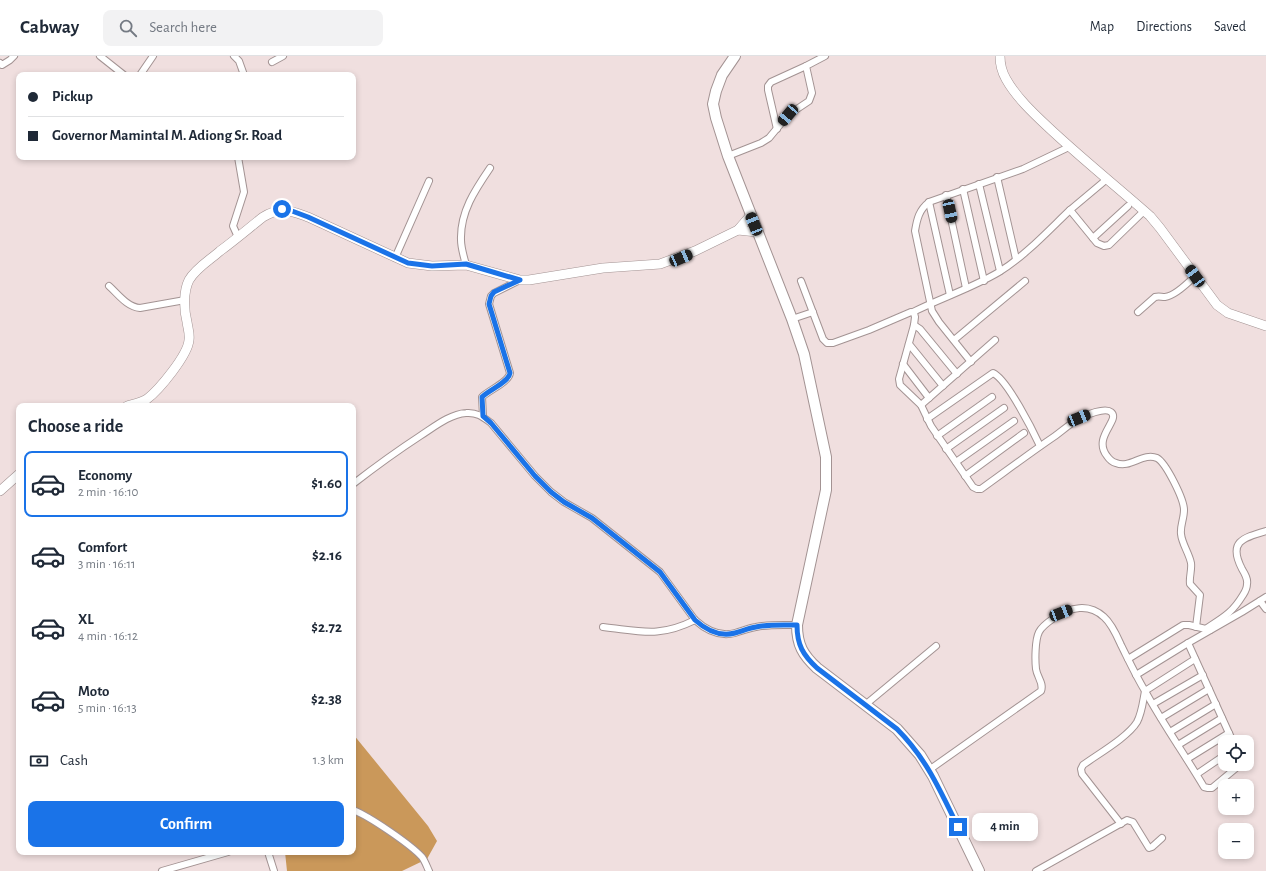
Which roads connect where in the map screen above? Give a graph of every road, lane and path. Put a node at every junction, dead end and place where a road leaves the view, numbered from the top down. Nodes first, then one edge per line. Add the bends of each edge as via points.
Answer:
1 (14, 56) edge
2 (100, 56) edge
3 (153, 56) edge
4 (234, 56) edge
5 (283, 56) edge
6 (735, 56) edge
7 (825, 56) edge
8 (1000, 56) edge
9 (272, 62) dead end
10 (0, 63) edge
11 (806, 66) junction
12 (120, 72) edge
13 (142, 72) edge
14 (243, 72) edge
15 (777, 128) junction
16 (1069, 147) junction
17 (728, 156) junction
18 (239, 160) edge
19 (490, 168) dead end
20 (997, 178) junction
21 (1107, 179) junction
22 (429, 181) dead end
23 (979, 184) junction
24 (963, 190) junction
25 (946, 195) junction
26 (1126, 196) junction
27 (929, 202) junction
28 (1128, 206) junction
29 (1070, 210) junction
30 (1141, 214) junction
31 (750, 215) junction
32 (738, 230) junction
33 (757, 232) junction
34 (238, 237) junction
35 (1093, 238) junction
36 (395, 258) junction
37 (1016, 259) junction
38 (466, 264) junction
39 (1000, 271) junction
40 (1195, 276) junction
41 (520, 280) junction
42 (802, 281) dead end
43 (984, 281) junction
44 (1025, 281) dead end
45 (109, 286) dead end
46 (966, 288) junction
47 (950, 295) junction
48 (185, 300) junction
49 (931, 303) junction
50 (813, 312) junction
51 (913, 312) junction
52 (1138, 312) dead end
53 (792, 319) junction
54 (914, 325) junction
55 (1266, 326) edge
56 (954, 340) junction
57 (996, 340) dead end
58 (909, 344) junction
59 (971, 362) junction
60 (903, 364) junction
61 (957, 374) junction
62 (943, 386) junction
63 (992, 397) dead end
64 (929, 398) junction
65 (138, 403) edge
66 (921, 405) junction
67 (1004, 408) dead end
68 (483, 416) junction
69 (928, 419) junction
70 (1014, 421) dead end
71 (1024, 433) dead end
72 (937, 436) junction
73 (1040, 446) junction
74 (946, 449) junction
75 (956, 462) junction
76 (965, 476) junction
77 (16, 477) edge
78 (356, 482) edge
79 (0, 491) edge
80 (1266, 531) edge
81 (1266, 596) edge
82 (1260, 601) junction
83 (1266, 609) edge
84 (695, 620) junction
85 (797, 625) junction
86 (603, 627) dead end
87 (1196, 627) junction
88 (1208, 630) junction
89 (1188, 643) junction
90 (936, 646) dead end
91 (1128, 659) junction
92 (1196, 659) junction
93 (1136, 675) junction
94 (1203, 675) junction
95 (1209, 688) junction
96 (1145, 691) junction
97 (1153, 704) junction
98 (1216, 704) junction
99 (865, 705) junction
100 (1161, 718) junction
101 (1222, 718) junction
102 (1170, 732) junction
103 (1229, 733) joint
104 (1178, 745) junction
105 (1187, 759) junction
106 (1218, 760) edge
107 (929, 770) junction
108 (1231, 771) edge
109 (1197, 774) junction
110 (356, 811) edge
111 (1121, 824) junction
112 (1162, 838) dead end
113 (218, 855) edge
114 (269, 855) edge
115 (162, 871) edge
116 (274, 871) edge
117 (429, 871) edge
118 (979, 871) edge
119 (1036, 871) edge

1 - 10 street via 2,65
2 - 12 street
3 - 13 street
4 - 14 street
5 - 9 street
6 - 17 main road via 722,75 714,104
7 - 11 street
8 - 16 street via 1006,80 1016,94
11 - 15 street via 811,97 808,102 788,115
11 - 15 street via 771,82 768,86
15 - 17 street via 761,143
16 - 20 street via 1023,169
16 - 21 street
17 - 31 main road
18 - 34 street via 244,192 233,226
19 - 38 street via 468,204 462,223 461,241
20 - 23 street
20 - 37 street
21 - 26 street
21 - 29 street
22 - 36 street
23 - 24 street
23 - 39 street
24 - 25 street
24 - 43 street
25 - 27 street
25 - 46 street
26 - 28 street
26 - 30 street
27 - 47 street
27 - 49 street via 920,212 915,231
28 - 30 street
28 - 35 street
29 - 35 street
29 - 37 street
30 - 35 street via 1106,246 1100,245
30 - 40 street via 1160,228
31 - 32 street
31 - 33 main road
32 - 33 street
32 - 41 street via 695,251 660,264 603,268
33 - 53 main road
34 - 36 street via 263,217 282,209 308,217
34 - 48 street via 193,275 186,287
36 - 38 street via 418,265
37 - 39 street
38 - 41 street
39 - 43 street
40 - 52 street via 1170,295 1155,297
40 - 55 street via 1222,310
41 - 68 street via 494,292 490,300 489,304 510,373 508,379 482,397
42 - 50 street
43 - 46 street
44 - 56 street
45 - 48 street via 135,307
46 - 47 street
47 - 49 street
48 - 65 street via 190,333 187,351 154,393
49 - 51 street
49 - 56 street via 935,316
50 - 51 street via 824,341 830,343
50 - 53 street
51 - 54 street
53 - 85 main road via 804,354 827,472 826,490
54 - 58 street
54 - 61 street
56 - 59 street
57 - 59 street
58 - 60 street
58 - 62 street
59 - 61 street
60 - 64 street
60 - 66 street via 899,382
61 - 62 street
62 - 64 street
63 - 72 street
64 - 66 street
66 - 69 street
67 - 74 street
68 - 78 street via 466,413 447,419
68 - 84 street via 551,492 592,518 660,572
69 - 72 street
69 - 73 street via 993,374 1000,378 1017,402
70 - 75 street
71 - 76 street
72 - 74 street
73 - 76 street via 981,489 974,488
73 - 87 street via 1079,418 1106,411 1113,413 1114,418 1103,436 1102,447 1112,462 1125,464 1152,457 1162,462 1183,500 1181,535 1191,564 1190,584 1200,595
74 - 75 street
75 - 76 street
77 - 79 street
80 - 88 street via 1246,537 1237,546 1236,556 1247,579 1246,590 1233,610
81 - 82 street
82 - 83 street
82 - 88 street
84 - 85 street via 702,627 722,634 734,634 766,625
84 - 86 street via 679,628 658,633
85 - 99 main road via 800,648 806,658
87 - 88 street
87 - 91 street via 1183,625
88 - 89 street
89 - 92 street
89 - 93 street
90 - 99 street
91 - 93 street
91 - 107 street via 1110,625 1098,613 1083,608 1061,613 1043,626 1037,640 1036,664 1042,684 1041,691
92 - 94 street
92 - 96 street
93 - 96 street
94 - 95 street
94 - 97 street
95 - 98 street
95 - 100 street
96 - 97 street
96 - 111 street via 1140,715 1133,727 1081,769 1082,774
97 - 100 street
98 - 101 street
98 - 102 street
99 - 107 main road via 908,740
100 - 102 street
101 - 103 street
101 - 104 street
102 - 104 street
103 - 105 street
104 - 105 street
105 - 109 street
106 - 109 street
107 - 118 main road
108 - 109 street via 1210,788 1204,787
110 - 117 street via 410,847 422,858
111 - 112 street via 1127,820 1132,821 1149,848
111 - 119 street
113 - 115 street
114 - 116 street

